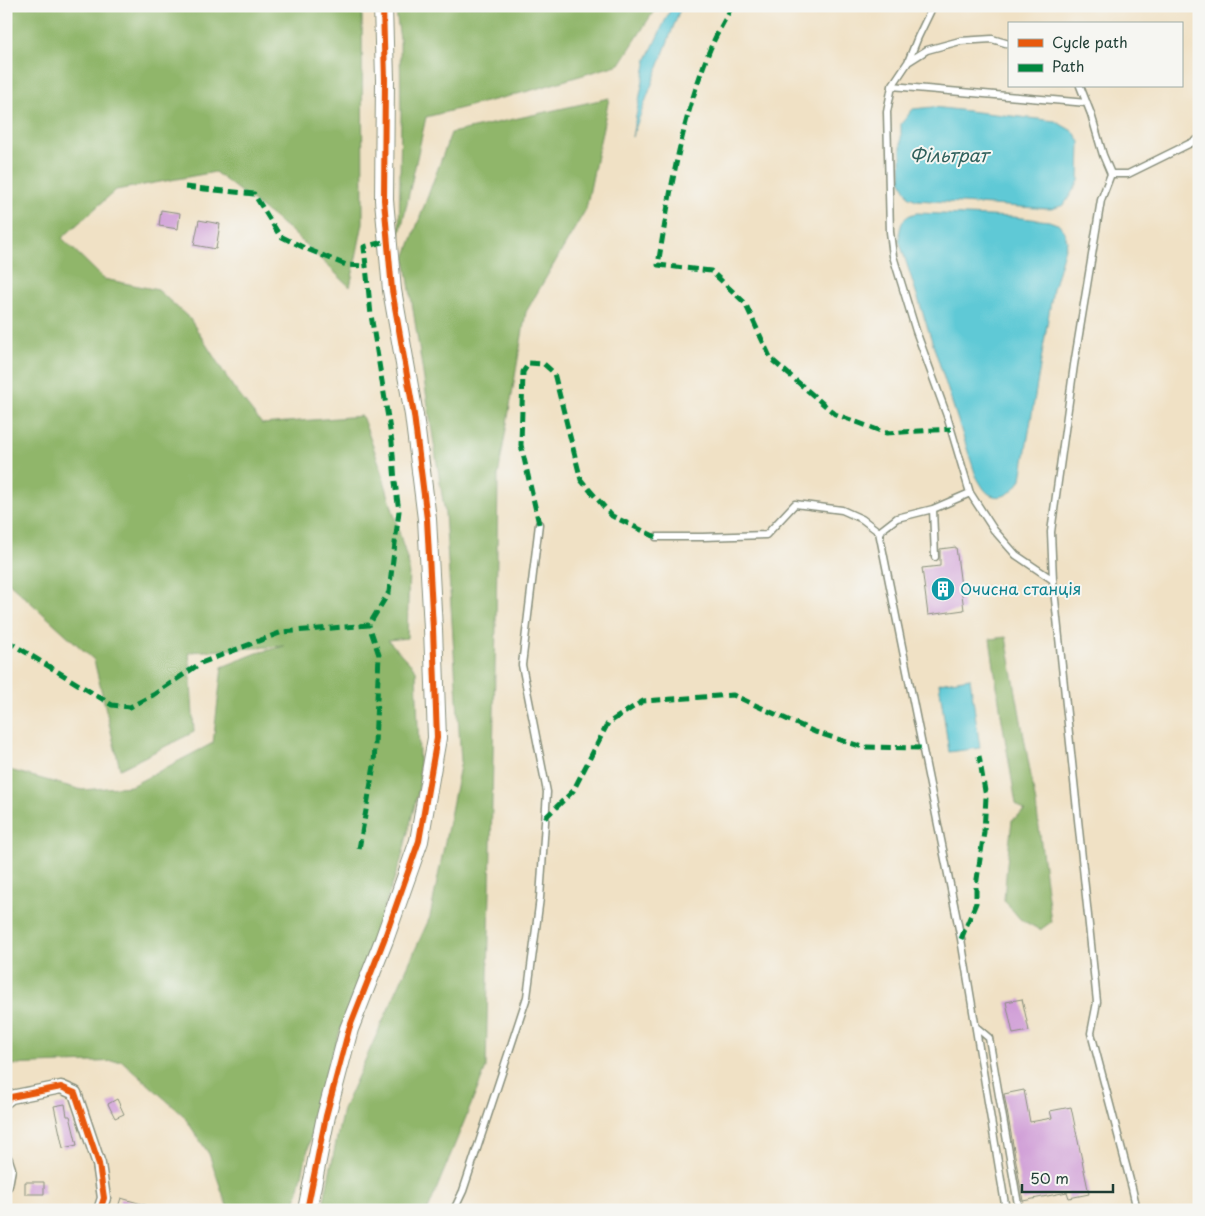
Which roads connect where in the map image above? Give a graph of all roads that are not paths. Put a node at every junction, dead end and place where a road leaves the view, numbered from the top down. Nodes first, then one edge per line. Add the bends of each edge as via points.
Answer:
1 (383, 6) edge
2 (933, 6) edge
3 (1008, 44) edge
4 (908, 62) junction
5 (892, 86) junction
6 (1081, 88) edge
7 (1087, 103) junction
8 (1199, 139) edge
9 (1112, 174) junction
10 (970, 493) junction
11 (934, 509) junction
12 (539, 524) dead end
13 (879, 532) junction
14 (656, 537) dead end
15 (935, 558) dead end
16 (1053, 580) junction
17 (976, 1027) junction
18 (6, 1101) edge
19 (6, 1160) edge
20 (6, 1185) edge
21 (100, 1210) edge
22 (307, 1210) edge
23 (454, 1210) edge
24 (1006, 1210) edge
25 (1019, 1210) edge
26 (1137, 1210) edge

1 - 22 main road via 384,200 392,290 414,415 427,519 437,738 419,841 349,1029 326,1116
2 - 4 lane
3 - 4 lane via 992,40 960,41 927,50
4 - 5 lane
5 - 7 lane
5 - 10 lane via 887,112 893,256
6 - 7 lane
7 - 9 lane
8 - 9 lane via 1128,174
9 - 16 lane via 1101,200 1074,365 1052,532
10 - 11 lane
10 - 16 lane via 994,530 1016,555
11 - 13 lane via 897,518
11 - 15 lane
12 - 23 lane via 522,665 547,792 540,898 527,997
13 - 14 lane via 842,510 795,504 766,535
13 - 17 lane
16 - 26 lane via 1098,1002 1091,1033
17 - 24 lane
17 - 25 lane via 989,1038
18 - 21 street via 11,1097 61,1087 75,1093 99,1164 104,1198
19 - 20 street via 9,1169

